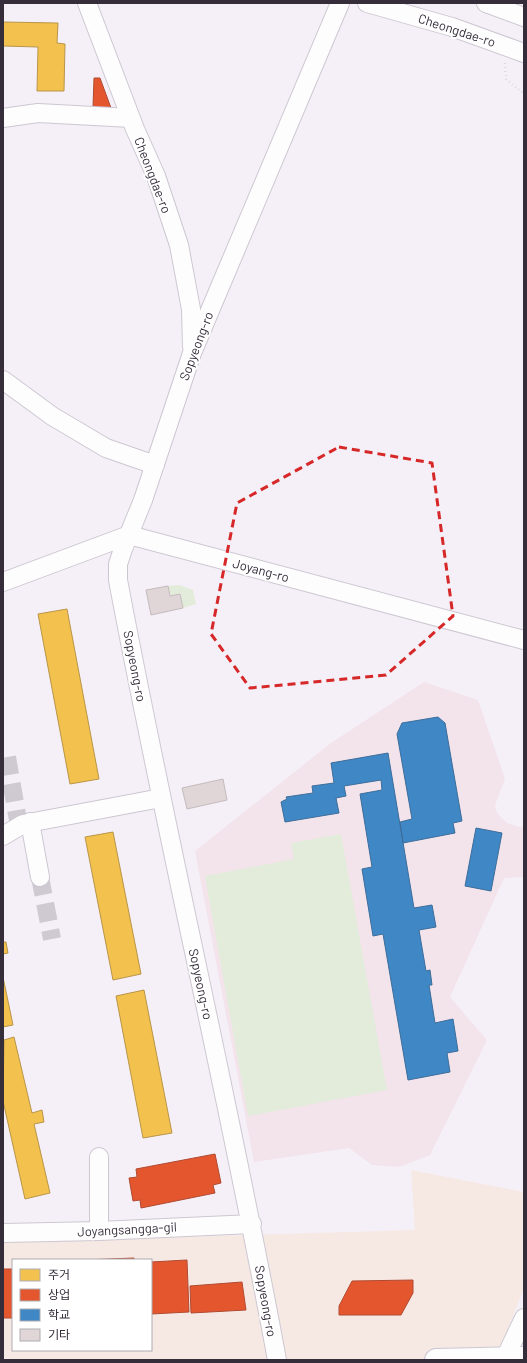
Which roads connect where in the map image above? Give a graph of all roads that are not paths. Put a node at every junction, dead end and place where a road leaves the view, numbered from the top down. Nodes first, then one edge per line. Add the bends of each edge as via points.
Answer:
1 (87, 3) edge
2 (340, 3) edge
3 (366, 3) edge
4 (486, 3) edge
5 (524, 16) edge
6 (524, 53) edge
7 (3, 118) edge
8 (131, 118) junction
9 (192, 353) junction
10 (3, 380) edge
11 (155, 465) junction
12 (129, 534) junction
13 (3, 582) edge
14 (524, 640) edge
15 (161, 798) junction
16 (30, 822) junction
17 (3, 836) edge
18 (40, 877) tunnel mouth
19 (99, 1157) dead end
20 (252, 1224) junction
21 (99, 1231) junction
22 (3, 1233) edge
23 (524, 1318) edge
24 (514, 1358) edge
25 (277, 1360) edge
26 (436, 1360) edge

1 - 8 street, Cheongdae-ro
2 - 9 street, Sopyeong-ro
3 - 6 street, Cheongdae-ro via 452,27
4 - 5 street
7 - 8 street via 38,113
8 - 9 street, Cheongdae-ro via 156,176 179,245 191,309
9 - 11 street, Sopyeong-ro
10 - 11 street via 52,416 106,448
11 - 12 street, Sopyeong-ro
12 - 13 street
12 - 14 street, Joyang-ro
12 - 15 street, Sopyeong-ro via 118,564 118,580
15 - 16 street
15 - 20 street, Sopyeong-ro
16 - 17 street
16 - 18 street
19 - 21 street
20 - 21 street, Joyangsangga-gil
20 - 25 street, Sopyeong-ro
21 - 22 street, Joyangsangga-gil
23 - 24 street
24 - 26 main road

